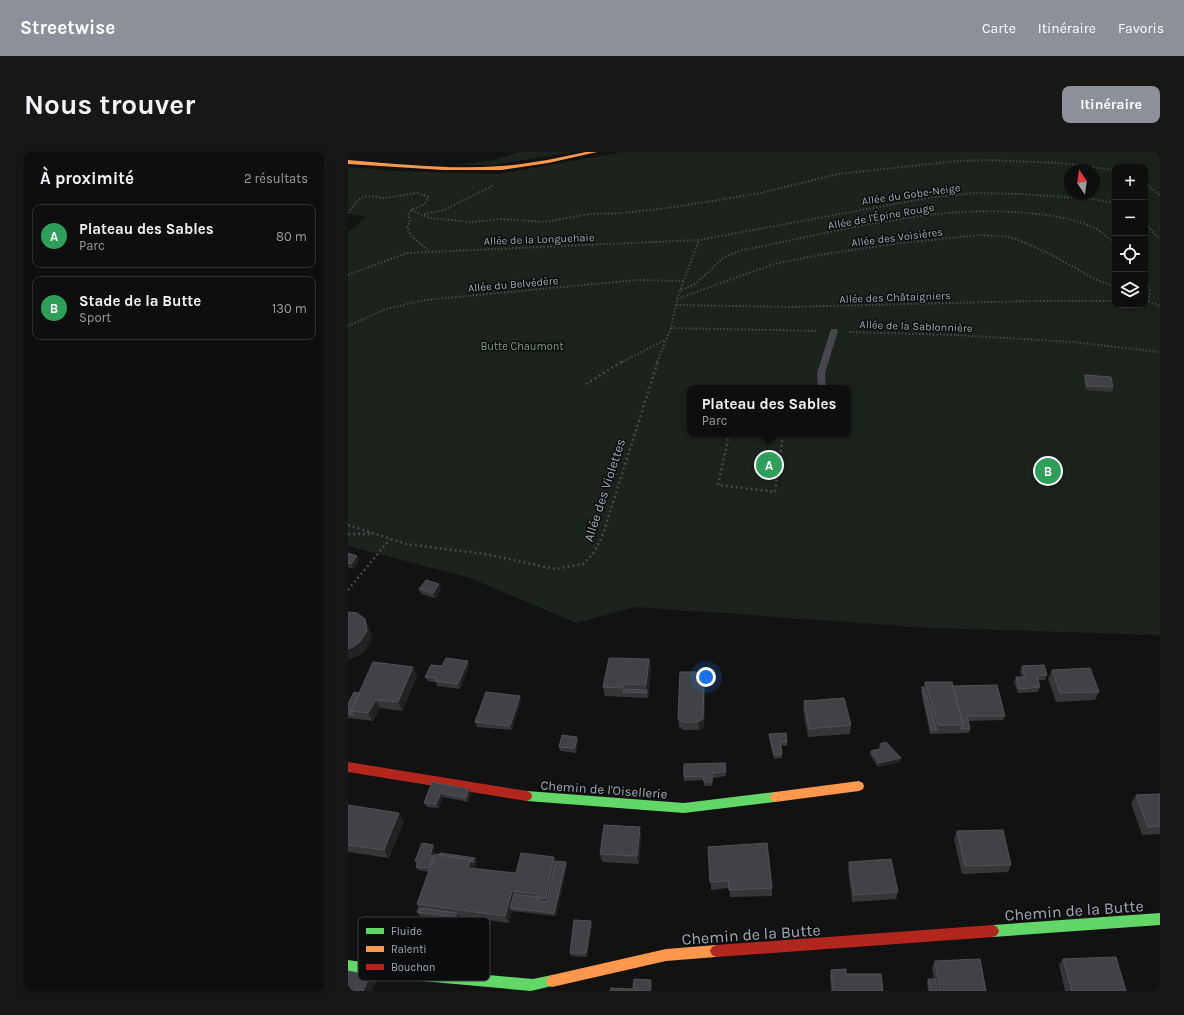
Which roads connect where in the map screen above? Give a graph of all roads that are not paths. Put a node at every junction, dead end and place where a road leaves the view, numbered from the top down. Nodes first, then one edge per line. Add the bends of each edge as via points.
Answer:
1 (594, 152) edge
2 (348, 154) edge
3 (466, 160) dead end
4 (348, 162) edge
5 (834, 331) road end
6 (822, 385) edge
7 (348, 767) edge
8 (859, 786) dead end
9 (1160, 919) edge
10 (348, 966) edge
11 (358, 967) edge
12 (489, 981) edge

1 - 4 main road via 500,168 439,169
2 - 3 main road via 415,160
5 - 6 lane via 822,373
7 - 8 main road, Chemin de l'Oisellerie via 542,798 684,808
9 - 12 main road, Chemin de la Butte via 666,955 533,985
10 - 11 main road, Chemin de la Butte

